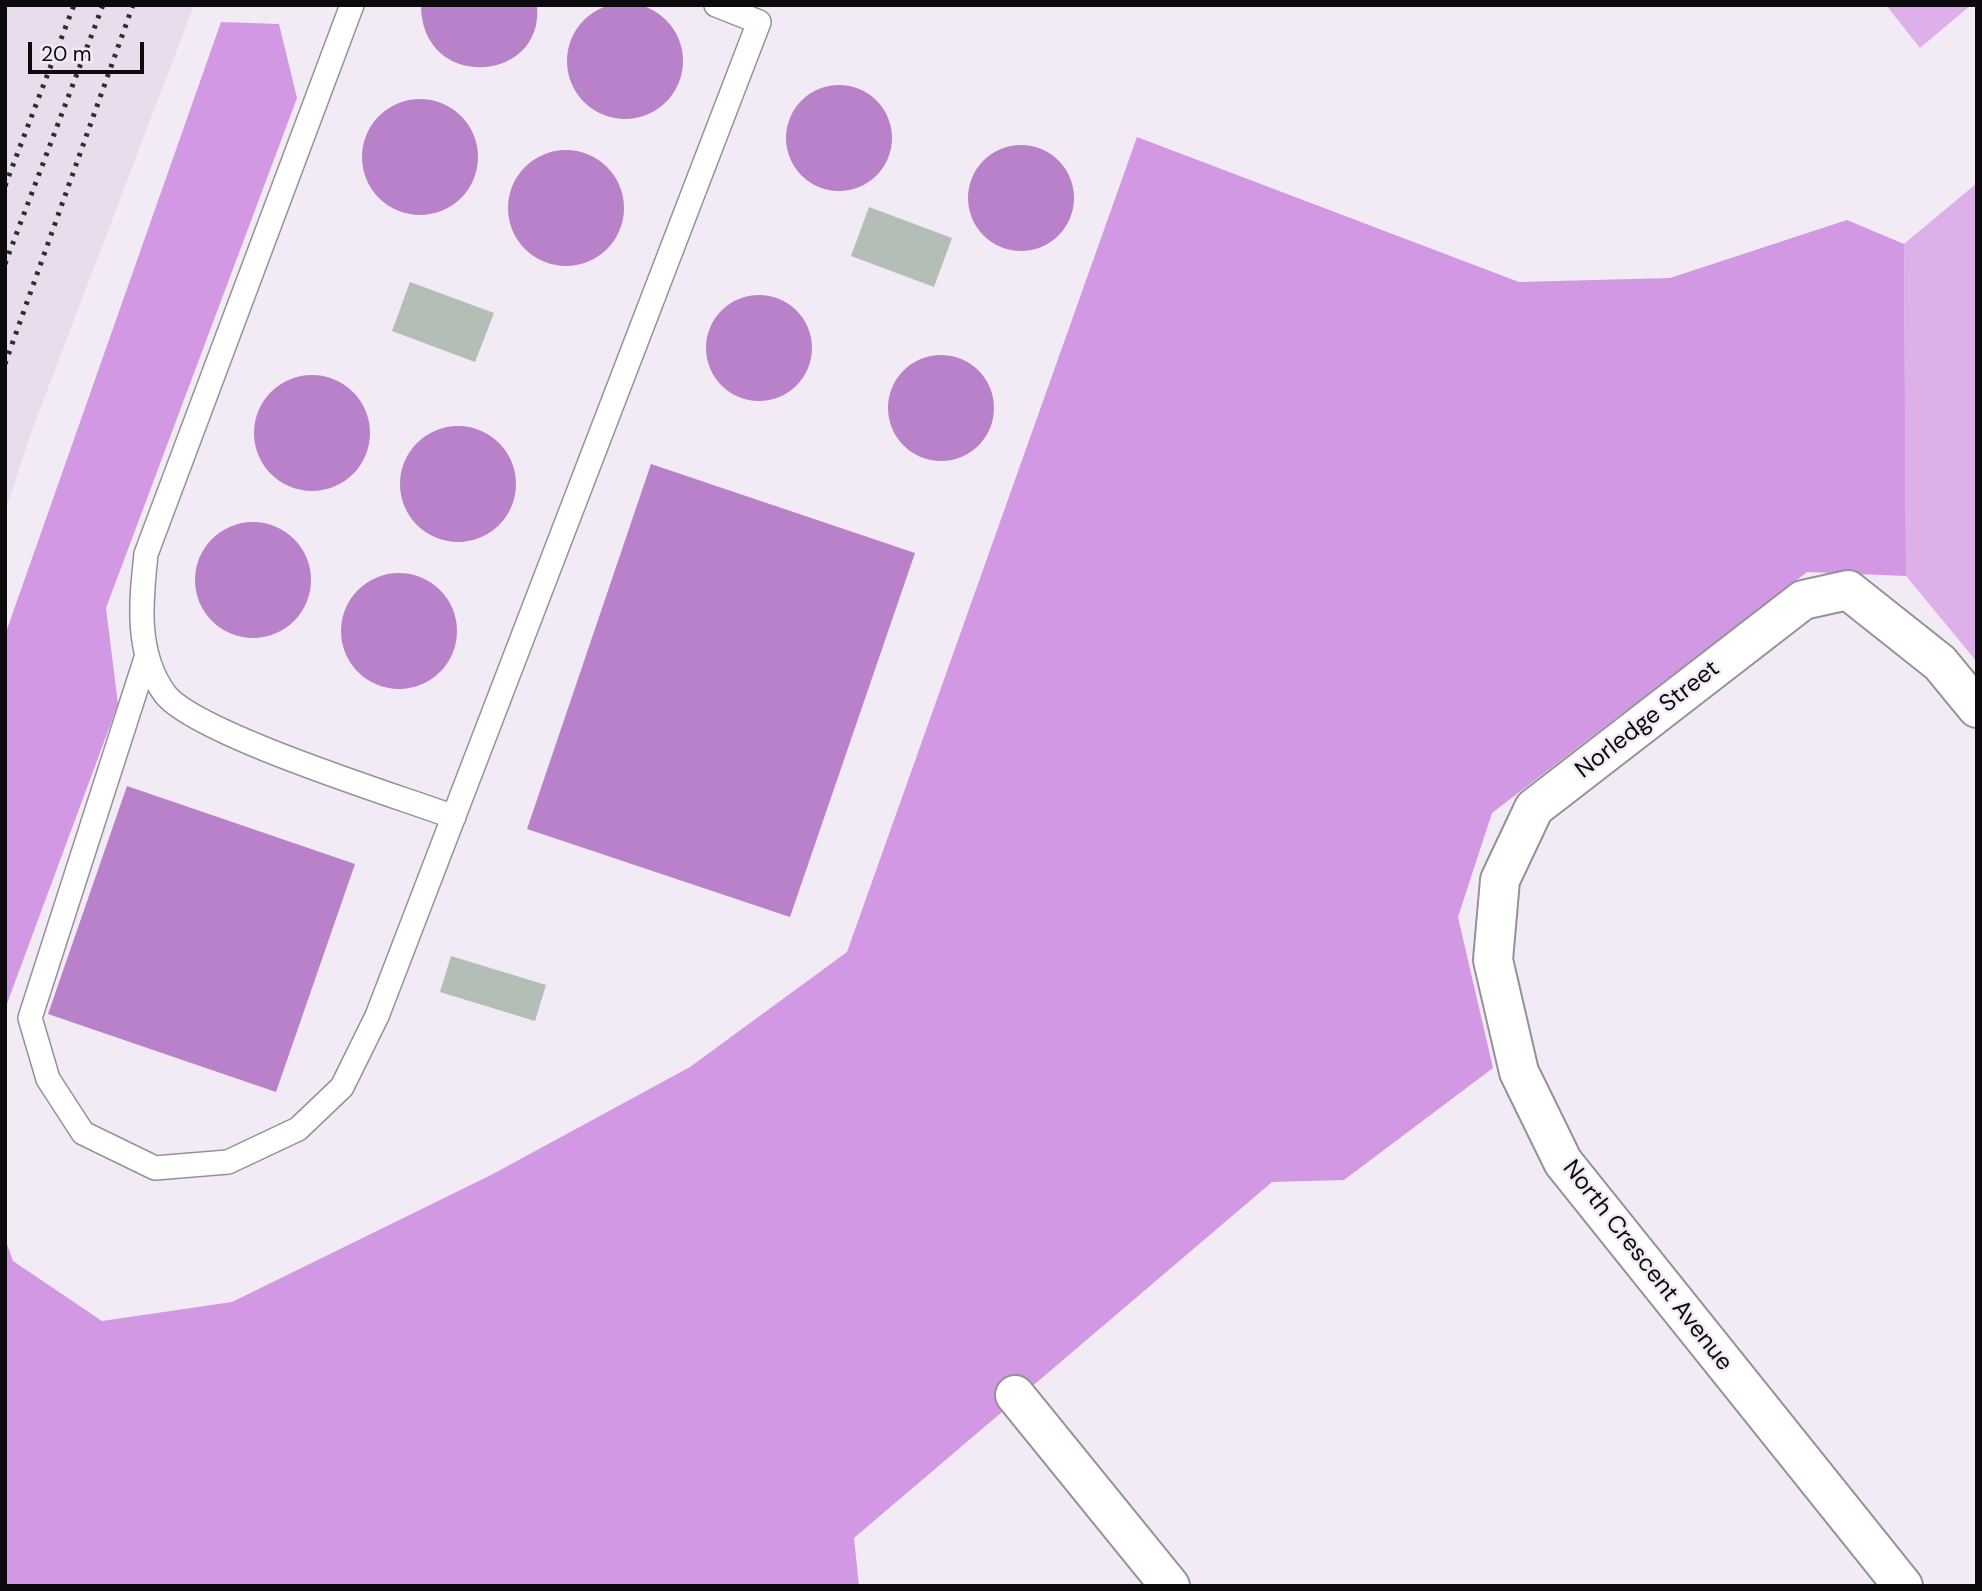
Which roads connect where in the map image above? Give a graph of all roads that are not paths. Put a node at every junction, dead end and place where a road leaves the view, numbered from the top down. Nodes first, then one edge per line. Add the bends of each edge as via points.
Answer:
1 (352, 5) edge
2 (716, 5) edge
3 (147, 655) junction
4 (1977, 708) edge
5 (454, 817) junction
6 (1499, 898) joint
7 (1014, 1395) dead end
8 (1170, 1586) edge
9 (1903, 1586) edge

1 - 3 lane via 146,554 140,614
2 - 5 lane via 759,22
3 - 5 lane via 165,694 185,711 243,739
3 - 5 lane via 30,1018 48,1079 83,1133 155,1168 228,1162 298,1129 342,1087 377,1016
4 - 6 street, Norledge Street via 1940,663 1848,590 1803,600 1534,808 1500,880
6 - 9 street, North Crescent Avenue via 1493,960 1520,1072 1563,1162
7 - 8 street

